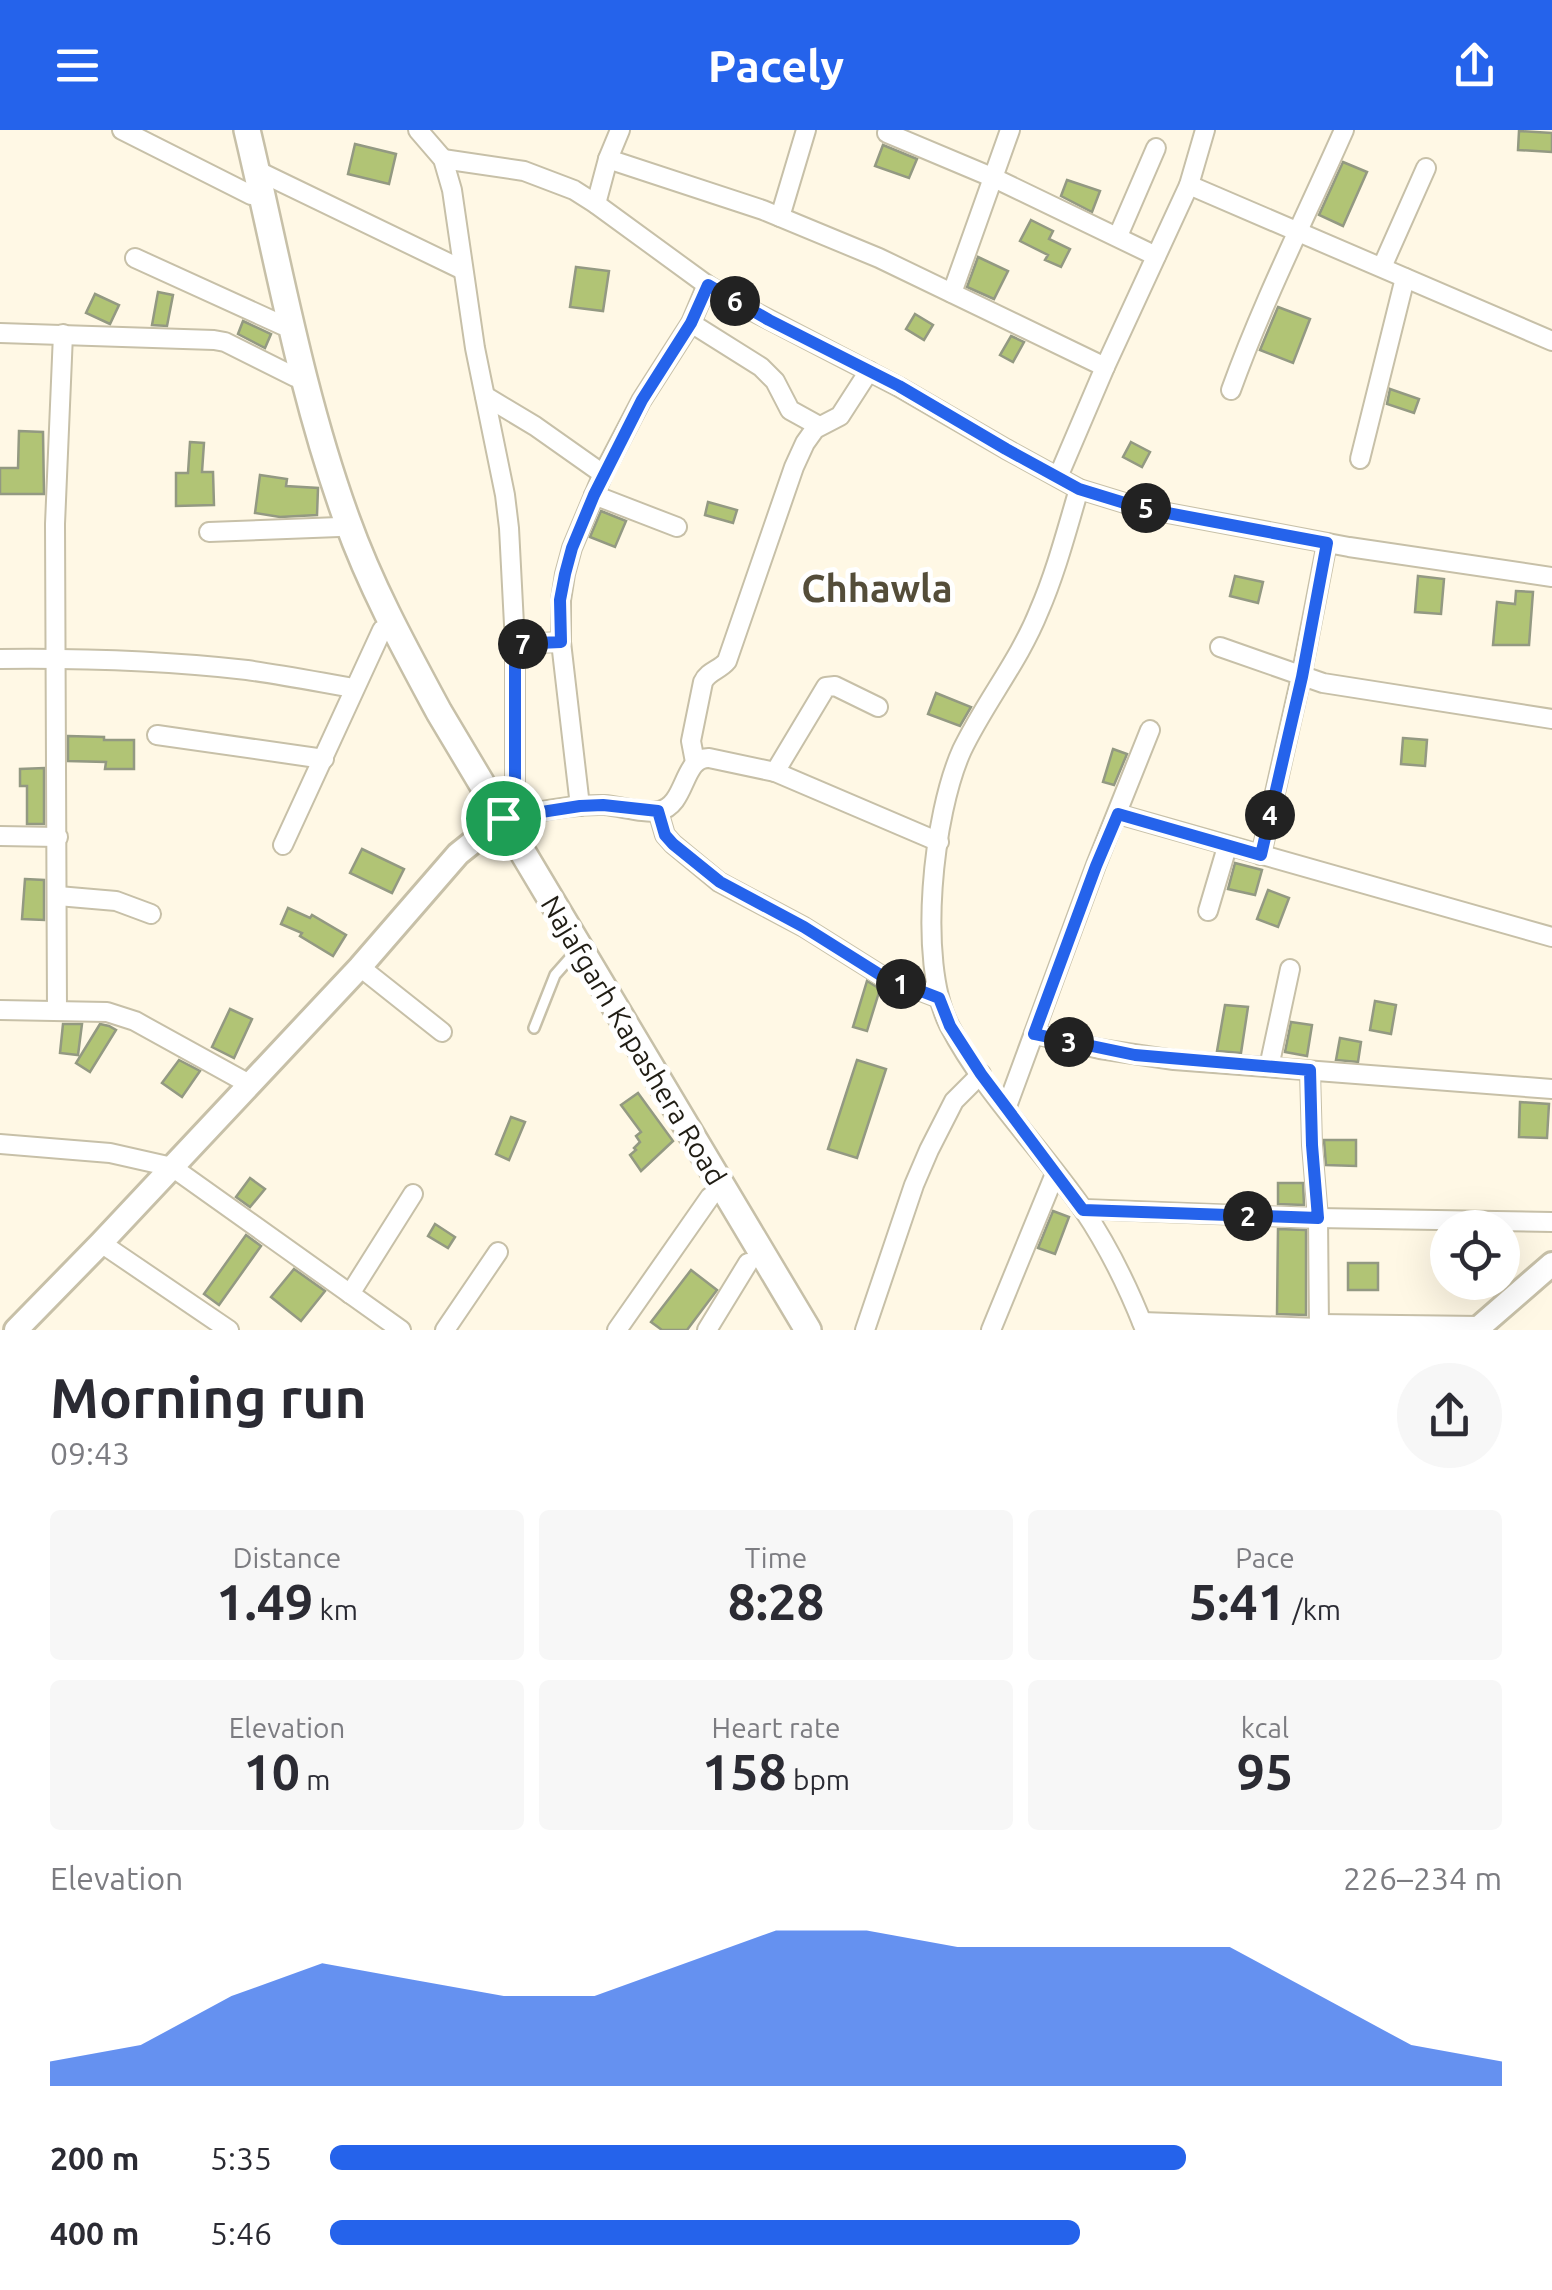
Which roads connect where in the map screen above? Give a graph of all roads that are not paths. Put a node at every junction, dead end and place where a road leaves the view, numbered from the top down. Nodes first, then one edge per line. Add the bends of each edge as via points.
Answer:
1 (122, 130) edge
2 (237, 130) edge
3 (247, 130) edge
4 (418, 130) edge
5 (620, 130) edge
6 (806, 130) edge
7 (1010, 130) edge
8 (1205, 130) edge
9 (1344, 130) edge
10 (887, 133) dead end
11 (1156, 148) dead end
12 (443, 158) junction
13 (608, 159) junction
14 (1426, 168) dead end
15 (994, 178) junction
16 (254, 182) junction
17 (1189, 185) junction
18 (596, 204) junction
19 (780, 218) junction
20 (1299, 231) junction
21 (1118, 236) junction
22 (1156, 256) junction
23 (135, 258) dead end
24 (1382, 267) junction
25 (463, 270) junction
26 (1405, 278) junction
27 (708, 285) junction
28 (952, 293) junction
29 (691, 323) junction
30 (282, 325) junction
31 (0, 333) edge
32 (63, 334) junction
33 (1552, 341) edge
34 (1105, 367) junction
35 (870, 371) junction
36 (294, 377) junction
37 (1231, 390) dead end
38 (486, 396) junction
39 (819, 426) junction
40 (1360, 459) dead end
41 (603, 474) junction
42 (1058, 477) junction
43 (1079, 489) junction
44 (594, 495) junction
45 (677, 527) dead end
46 (339, 528) junction
47 (209, 532) dead end
48 (1327, 543) junction
49 (1552, 577) edge
50 (382, 630) junction
51 (561, 642) junction
52 (515, 644) junction
53 (1220, 647) dead end
54 (55, 658) junction
55 (0, 659) edge
56 (1302, 677) junction
57 (354, 688) junction
58 (878, 708) dead end
59 (1552, 718) edge
60 (1150, 730) dead end
61 (157, 735) dead end
62 (324, 760) junction
63 (695, 762) junction
64 (775, 772) junction
65 (580, 806) junction
66 (658, 811) junction
67 (496, 814) junction
68 (1118, 814) junction
69 (0, 836) edge
70 (58, 837) junction
71 (939, 842) junction
72 (283, 845) dead end
73 (1227, 846) junction
74 (1261, 855) junction
75 (58, 896) junction
76 (1208, 911) dead end
77 (152, 914) dead end
78 (1552, 938) edge
79 (570, 958) junction
80 (360, 966) junction
81 (1290, 968) dead end
82 (939, 998) junction
83 (0, 1010) edge
84 (57, 1011) junction
85 (534, 1028) dead end
86 (442, 1032) dead end
87 (1034, 1034) junction
88 (1269, 1067) junction
89 (1310, 1070) junction
90 (981, 1074) junction
91 (249, 1084) junction
92 (1552, 1089) edge
93 (1006, 1109) junction
94 (0, 1144) edge
95 (172, 1167) junction
96 (1055, 1174) junction
97 (413, 1194) dead end
98 (710, 1197) junction
99 (1083, 1210) junction
100 (1318, 1218) junction
101 (1552, 1222) edge
102 (101, 1243) junction
103 (498, 1252) dead end
104 (748, 1263) junction
105 (1552, 1264) edge
106 (350, 1294) junction
107 (1320, 1324) junction
108 (1144, 1326) edge
109 (1478, 1328) edge
110 (16, 1330) edge
111 (229, 1330) edge
112 (401, 1330) edge
113 (445, 1330) edge
114 (617, 1330) edge
115 (707, 1330) edge
116 (792, 1330) edge
117 (808, 1330) edge
118 (865, 1330) edge
119 (991, 1330) edge

1 - 16 street
2 - 16 main road
3 - 16 main road, Najafgarh Kapashera Road
4 - 12 street
5 - 13 street
6 - 19 street
7 - 15 street
8 - 17 street
9 - 20 street
10 - 15 street
11 - 21 street
12 - 18 street via 524,171
12 - 25 street
13 - 18 street
13 - 19 street
14 - 24 street
15 - 21 street
15 - 28 street
16 - 25 street
16 - 30 main road
16 - 67 main road, Najafgarh Kapashera Road via 348,522 387,616
17 - 20 street
17 - 22 street
18 - 27 street
19 - 28 street
20 - 24 street
20 - 37 street
21 - 22 street
22 - 34 street
23 - 30 street
24 - 26 street
25 - 38 street
26 - 33 street
26 - 40 street
27 - 29 street
27 - 35 street
28 - 34 street
29 - 39 street via 767,372 790,410
29 - 41 street
30 - 36 main road
31 - 32 street
32 - 36 street via 214,340
32 - 54 street
34 - 42 street
35 - 39 street via 840,416
35 - 42 street
36 - 46 main road
38 - 41 street
38 - 52 street via 510,528
39 - 63 street via 783,493 727,661 702,682 691,741
41 - 44 street
42 - 43 street
43 - 48 street via 1141,508
43 - 71 street via 1040,610 962,750
44 - 45 street
44 - 51 street via 565,574
46 - 47 street
46 - 50 main road
48 - 49 street
48 - 56 street
50 - 57 street
50 - 67 main road
51 - 52 street
51 - 65 street
52 - 67 street via 515,784
53 - 56 street
54 - 55 street
54 - 57 street via 249,670
54 - 70 street
56 - 59 street
56 - 74 street
57 - 62 street
58 - 64 street via 826,687
60 - 68 street
61 - 62 street
62 - 72 street
63 - 64 street via 709,758
63 - 66 street via 676,800
64 - 71 street
65 - 66 street
65 - 67 street
66 - 82 street via 665,835 720,882 882,976
67 - 79 main road
67 - 80 street
67 - 117 main road, Najafgarh Kapashera Road
68 - 73 street
68 - 87 street
69 - 70 street
70 - 75 street
71 - 82 street via 932,920
73 - 74 street
73 - 76 street
74 - 78 street
75 - 77 street via 116,901
75 - 84 street
79 - 85 lane via 554,975
79 - 98 main road
80 - 86 street
80 - 91 street
81 - 88 street
82 - 90 street
83 - 84 street
84 - 91 street via 120,1015
87 - 88 street via 1135,1055
87 - 93 street
88 - 89 street
89 - 92 street
89 - 100 street
90 - 93 street
90 - 118 street via 954,1100 929,1150
91 - 95 street
93 - 96 street
94 - 95 street via 110,1153
95 - 102 street
95 - 106 street
96 - 99 street
96 - 119 street
97 - 106 street
98 - 104 main road
98 - 114 street
99 - 100 street
99 - 108 street
100 - 101 street
100 - 107 street
102 - 110 street
102 - 111 street
103 - 113 street
104 - 115 street
104 - 116 main road
105 - 109 street
106 - 112 street
107 - 108 street via 1316,1330
107 - 109 street

